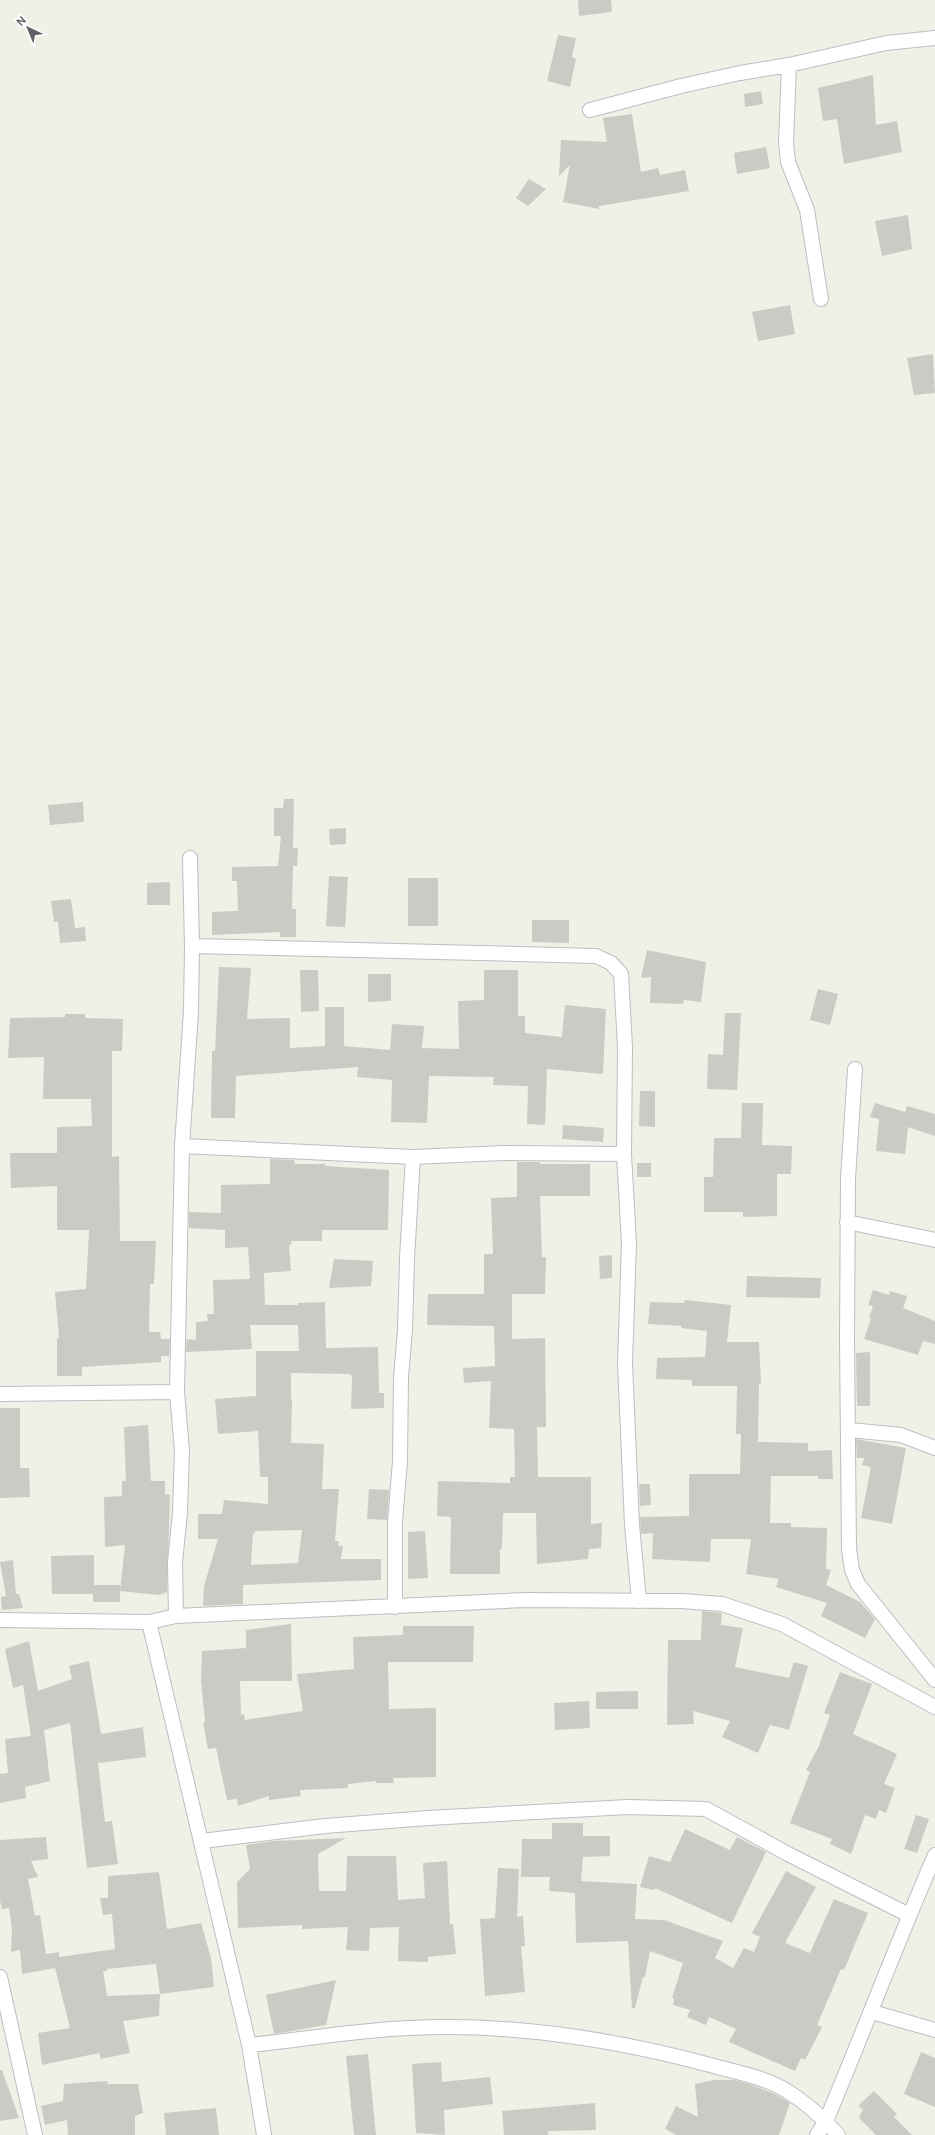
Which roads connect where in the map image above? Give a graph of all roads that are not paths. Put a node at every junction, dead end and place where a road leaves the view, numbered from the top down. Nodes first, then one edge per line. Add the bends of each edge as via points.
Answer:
1 (935, 38) edge
2 (789, 65) junction
3 (590, 110) dead end
4 (821, 299) dead end
5 (190, 858) dead end
6 (192, 946) junction
7 (855, 1069) dead end
8 (182, 1146) junction
9 (624, 1154) junction
10 (413, 1157) junction
11 (847, 1222) junction
12 (935, 1240) edge
13 (177, 1392) junction
14 (0, 1394) edge
15 (850, 1430) junction
16 (935, 1448) edge
17 (639, 1601) junction
18 (395, 1606) junction
19 (176, 1616) junction
20 (0, 1620) edge
21 (149, 1622) junction
22 (935, 1680) edge
23 (935, 1707) edge
24 (202, 1841) junction
25 (935, 1855) edge
26 (909, 1915) junction
27 (0, 1978) edge
28 (872, 2012) junction
29 (935, 2030) edge
30 (249, 2045) junction
31 (826, 2121) junction
32 (35, 2135) edge
33 (264, 2135) edge
34 (817, 2135) edge
35 (838, 2135) edge

1 - 2 street via 886,42
2 - 3 street via 740,73
2 - 4 street via 786,143 788,162 807,210
5 - 6 street
6 - 8 street via 192,1011
6 - 9 street via 596,956 611,963 621,974 625,1047
7 - 11 street
8 - 10 street
8 - 13 street
9 - 10 street via 503,1153
9 - 17 street via 629,1243 625,1364 632,1525
10 - 18 street via 406,1258 400,1461 395,1522
11 - 12 street
11 - 15 street
13 - 14 street
13 - 19 street via 182,1451 175,1563
15 - 16 street via 901,1435
15 - 22 street via 848,1501 852,1570 862,1589
17 - 18 street via 525,1600
17 - 23 street via 722,1604 782,1624
18 - 19 street
19 - 21 street
20 - 21 street
21 - 24 street
24 - 26 street via 325,1826 428,1818 628,1807 706,1809
24 - 30 street
25 - 26 street
26 - 28 street
27 - 32 street
28 - 29 street
28 - 31 street
30 - 31 street via 409,2028 493,2029 582,2037 685,2058 749,2076 786,2090
30 - 33 street
31 - 34 street
31 - 35 street

